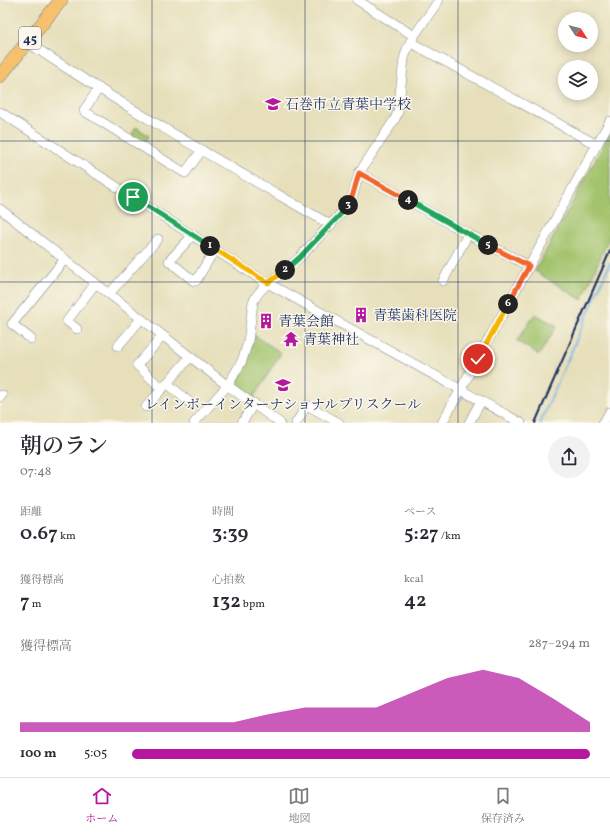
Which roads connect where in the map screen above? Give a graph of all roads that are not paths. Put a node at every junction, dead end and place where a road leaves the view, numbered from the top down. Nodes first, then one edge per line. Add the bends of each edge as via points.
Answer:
1 (61, 0) edge
2 (357, 0) edge
3 (439, 0) edge
4 (412, 39) junction
5 (27, 42) junction
6 (0, 76) edge
7 (98, 88) junction
8 (0, 112) edge
9 (610, 121) edge
10 (597, 145) junction
11 (202, 150) junction
12 (359, 173) junction
13 (0, 209) edge
14 (331, 224) junction
15 (468, 234) junction
16 (193, 235) junction
17 (158, 240) dead end
18 (215, 249) junction
19 (65, 259) junction
20 (529, 266) junction
21 (443, 280) dead end
22 (268, 283) junction
23 (95, 284) junction
24 (109, 294) junction
25 (141, 319) junction
26 (77, 329) dead end
27 (163, 336) junction
28 (31, 339) dead end
29 (118, 346) dead end
30 (190, 357) junction
31 (228, 385) junction
32 (165, 386) junction
33 (461, 390) junction
34 (481, 401) junction
35 (190, 403) dead end
36 (254, 403) junction
37 (146, 407) dead end
38 (610, 412) edge
39 (517, 422) edge
40 (194, 423) edge
41 (242, 423) edge
42 (280, 423) edge
43 (296, 423) edge
44 (339, 423) edge
45 (442, 423) edge
46 (469, 423) edge
47 (603, 423) edge

1 - 5 highway, 45
2 - 4 street
3 - 4 street
4 - 10 street
4 - 12 street via 404,59 398,112
5 - 6 highway, 45
5 - 7 street
7 - 11 street
7 - 11 street via 84,111 179,169 187,173
8 - 16 street
9 - 10 street
10 - 20 street
11 - 14 street
12 - 14 street via 346,208
12 - 15 street
13 - 19 street
14 - 22 street via 299,258
15 - 20 street
15 - 21 street
16 - 18 street
16 - 18 street via 169,260 194,281
17 - 24 street
18 - 22 street
19 - 23 street
19 - 28 street via 12,324
20 - 33 street
22 - 31 street via 253,302 246,350
22 - 33 street
23 - 24 street
23 - 26 street via 67,321
24 - 25 street
25 - 27 street
25 - 29 street
27 - 30 street
27 - 32 street via 137,365
30 - 31 street
30 - 32 street
31 - 36 street
31 - 40 street
32 - 35 street
32 - 37 street
33 - 34 street
33 - 45 street
34 - 39 street
34 - 46 street
36 - 41 street
36 - 42 street
38 - 47 street
43 - 44 street via 306,405

